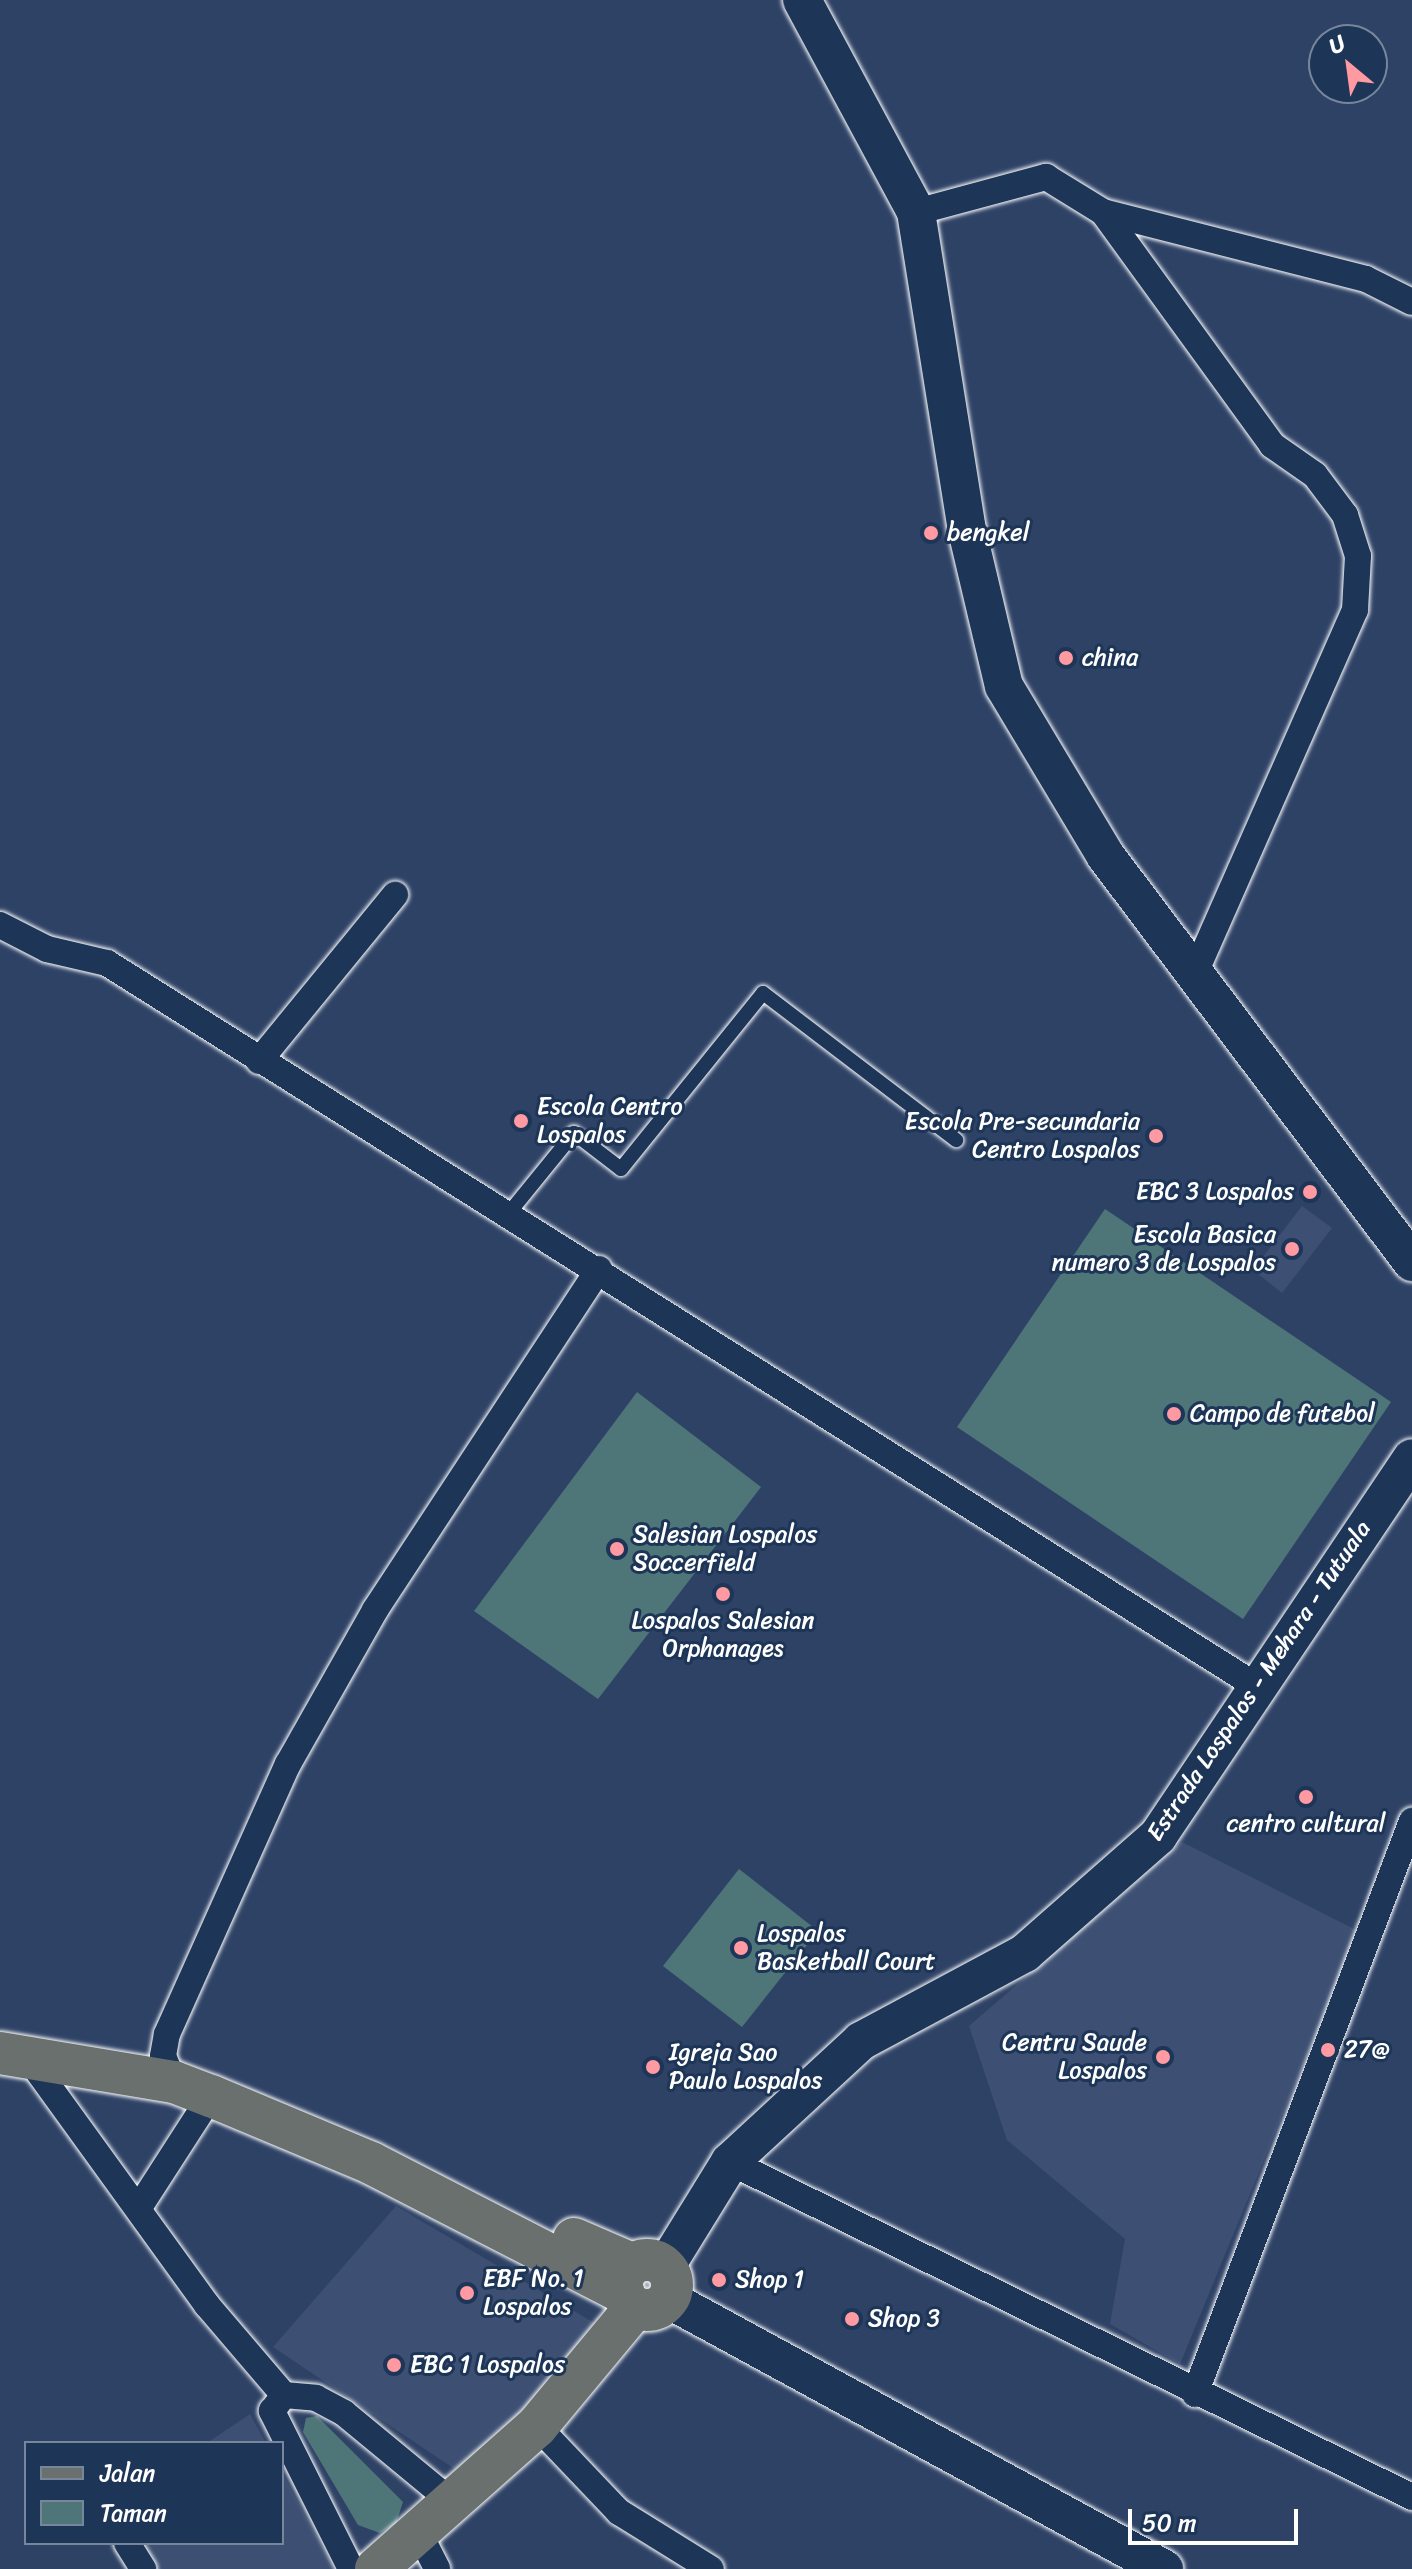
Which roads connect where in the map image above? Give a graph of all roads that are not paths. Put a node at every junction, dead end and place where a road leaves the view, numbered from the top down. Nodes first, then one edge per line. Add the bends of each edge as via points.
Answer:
1 (802, 0) edge
2 (916, 212) junction
3 (1103, 212) junction
4 (1412, 302) edge
5 (395, 895) dead end
6 (0, 925) edge
7 (1196, 970) junction
8 (259, 1061) junction
9 (956, 1140) dead end
10 (509, 1213) junction
11 (1412, 1262) edge
12 (599, 1269) junction
13 (1412, 1458) edge
14 (1258, 1687) junction
15 (1412, 1821) edge
16 (14, 2056) edge
17 (192, 2089) junction
18 (730, 2162) junction
19 (140, 2206) junction
20 (648, 2290) junction
21 (1195, 2394) junction
22 (284, 2395) junction
23 (537, 2426) junction
24 (1412, 2497) edge
25 (453, 2503) junction
26 (128, 2545) edge
27 (429, 2552) edge
28 (143, 2569) edge
29 (351, 2569) edge
30 (376, 2569) edge
31 (711, 2569) edge
32 (1130, 2569) edge
33 (1164, 2569) edge

1 - 2 street
2 - 3 street via 1046,177
2 - 7 street via 967,530 1004,686 1068,803
3 - 4 street via 1366,279
3 - 7 street via 1272,445 1315,475 1345,515 1358,556 1355,610
5 - 8 street
6 - 8 street via 47,949 107,963
7 - 11 street
8 - 10 street
9 - 10 lane via 763,993 621,1169 574,1133
10 - 12 street
12 - 14 street
12 - 17 street via 375,1610 288,1764 167,2034 163,2056
13 - 14 street, Estrada Lospalos - Mehara - Tutuala
14 - 18 street, Estrada Lospalos - Mehara - Tutuala via 1158,1836 1025,1953 861,2041
15 - 21 street
16 - 17 main road
16 - 19 street
17 - 19 street
17 - 20 main road via 371,2163
18 - 20 street, Estrada Lospalos - Mehara - Tutuala
18 - 21 street
19 - 22 street via 207,2305
20 - 23 main road
20 - 32 street
20 - 33 street
21 - 24 street
22 - 25 street via 316,2398 344,2413
22 - 29 street via 272,2411
23 - 25 main road
23 - 31 street via 619,2512
25 - 27 main road
26 - 28 street
27 - 30 main road

